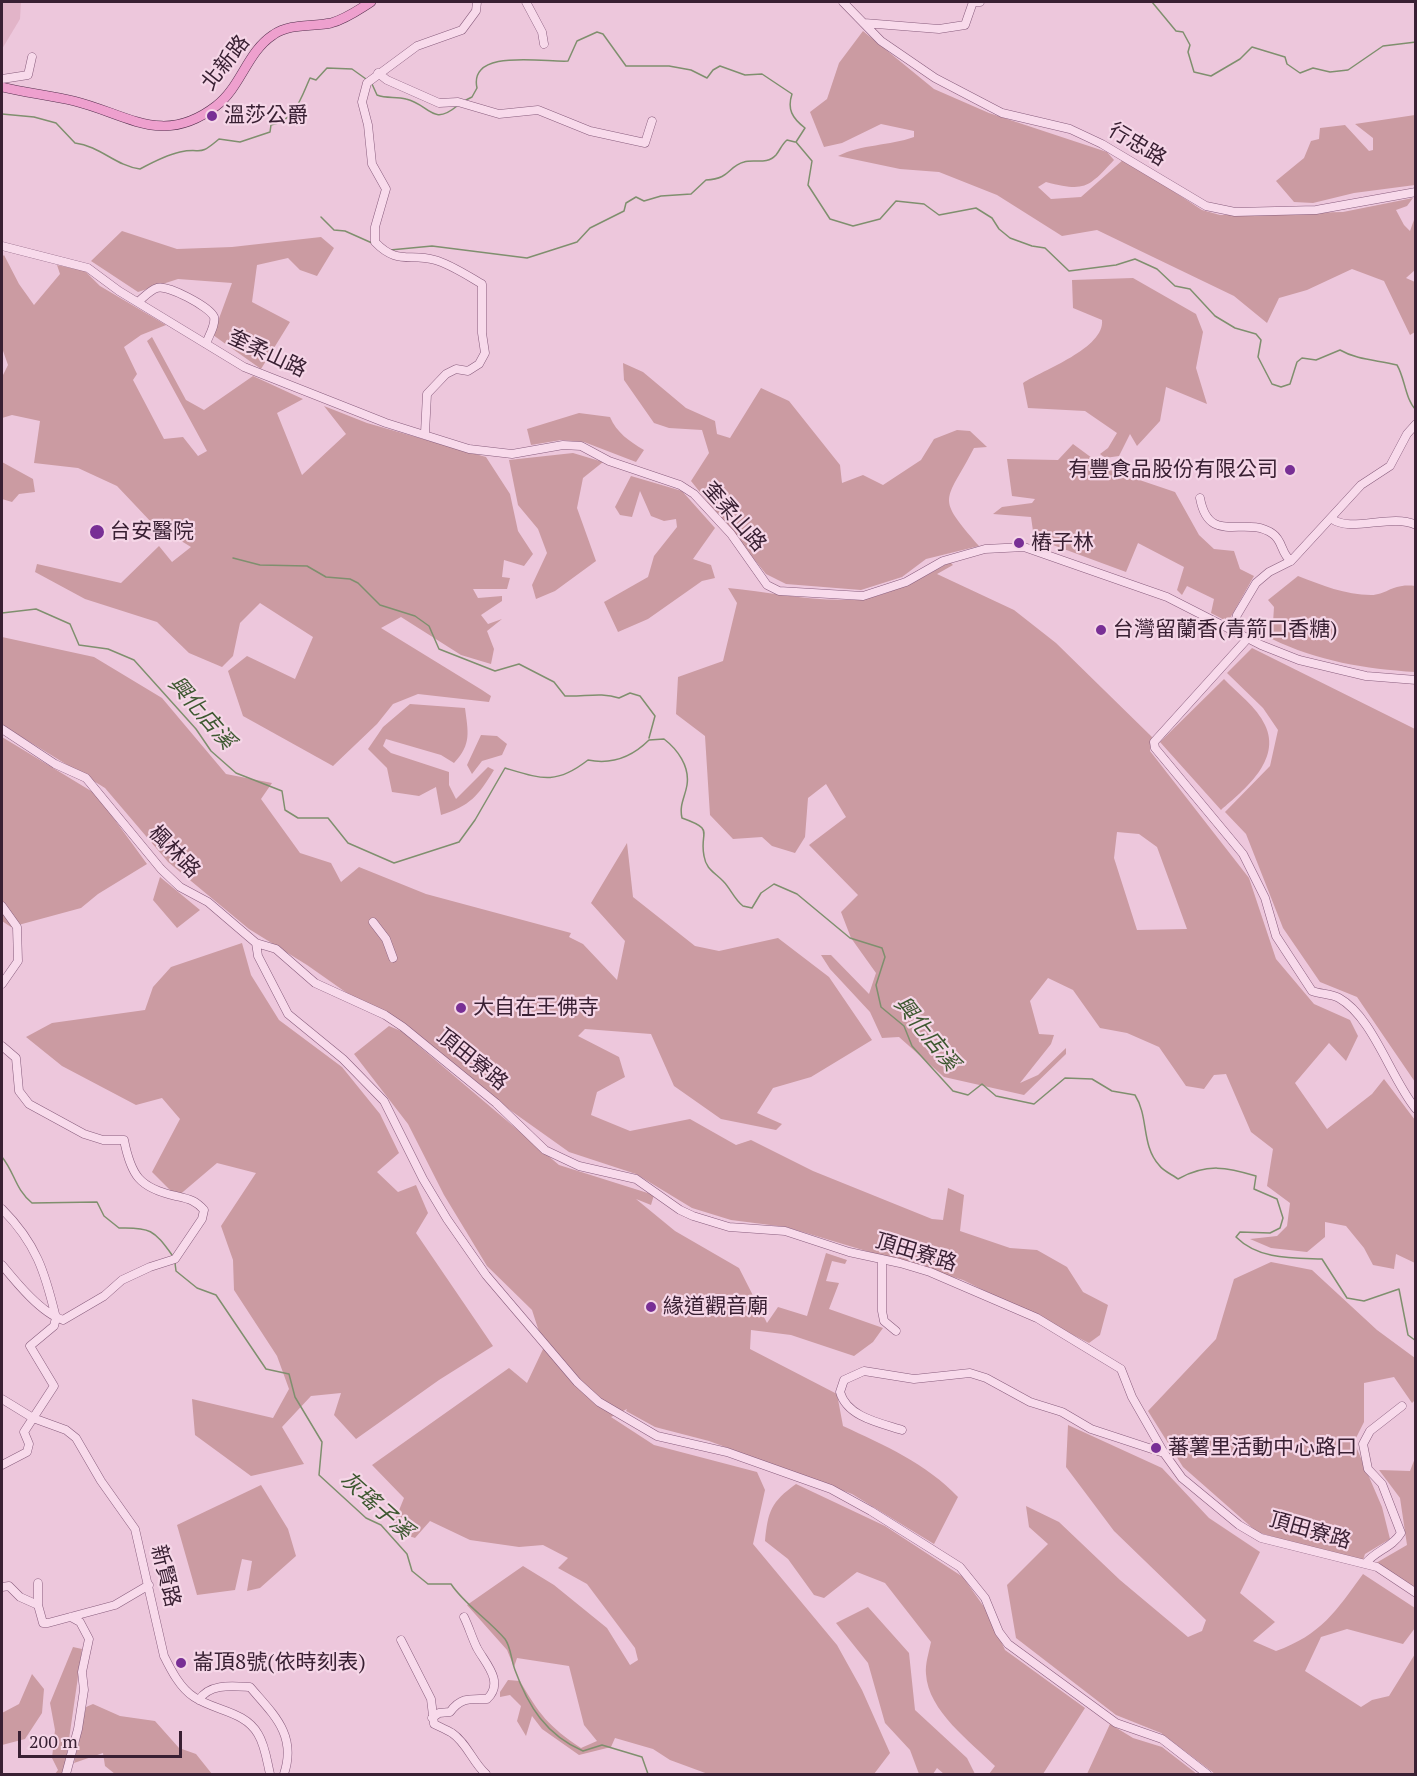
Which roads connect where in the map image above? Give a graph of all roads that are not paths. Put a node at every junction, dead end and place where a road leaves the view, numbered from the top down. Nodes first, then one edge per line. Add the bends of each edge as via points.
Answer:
1 (371, 2) edge
2 (477, 2) edge
3 (526, 2) edge
4 (843, 2) edge
5 (980, 2) edge
6 (864, 23) junction
7 (544, 44) dead end
8 (32, 57) dead end
9 (372, 78) junction
10 (2, 79) edge
11 (2, 87) edge
12 (652, 121) dead end
13 (1416, 192) edge
14 (2, 246) edge
15 (138, 302) junction
16 (206, 344) junction
17 (1416, 424) edge
18 (425, 433) junction
19 (1200, 498) dead end
20 (1332, 519) junction
21 (1416, 525) edge
22 (1291, 561) junction
23 (1233, 630) junction
24 (1248, 638) junction
25 (1416, 680) edge
26 (2, 729) edge
27 (2, 906) edge
28 (373, 922) dead end
29 (256, 943) junction
30 (393, 958) dead end
31 (2, 984) edge
32 (362, 1004) joint
33 (2, 1046) edge
34 (1416, 1109) edge
35 (2, 1209) edge
36 (882, 1260) junction
37 (2, 1265) edge
38 (56, 1318) junction
39 (896, 1330) dead end
40 (2, 1399) edge
41 (1402, 1406) dead end
42 (33, 1418) junction
43 (902, 1430) dead end
44 (1164, 1453) junction
45 (2, 1465) edge
46 (1365, 1564) junction
47 (38, 1583) dead end
48 (149, 1585) junction
49 (2, 1587) edge
50 (1416, 1593) edge
51 (38, 1605) junction
52 (70, 1617) junction
53 (464, 1617) dead end
54 (401, 1640) dead end
55 (199, 1700) junction
56 (432, 1718) junction
57 (66, 1774) edge
58 (270, 1774) edge
59 (284, 1774) edge
60 (486, 1774) edge
61 (1207, 1774) edge

1 - 11 main road, 北新路 via 343,19 274,34 257,48 229,94 216,106 193,119 167,126 140,125 73,100
2 - 9 street via 476,11 462,30 417,46
3 - 7 street
4 - 6 street, 行忠路
5 - 6 street via 973,3 965,26 939,29
6 - 13 street, 行忠路 via 881,41 934,78 1002,113 1080,134 1132,160 1206,206 1235,212 1316,210
8 - 10 street via 28,75
9 - 12 street via 387,80 439,103 458,102 499,114 538,110 590,131 645,143
9 - 18 street via 362,102 372,164 386,189 375,227 375,242 396,258 436,260 482,284 485,353 479,364 468,371 456,369 446,374 427,394
14 - 15 street, 奎柔山路 via 88,268
15 - 16 street, 奎柔山路
15 - 16 street via 157,288 168,288 207,309 214,322
16 - 18 street, 奎柔山路 via 243,367 386,423
17 - 20 street via 1390,466 1361,485
18 - 23 street, 奎柔山路 via 470,448 512,454 563,445 581,446 609,461 680,485 694,494 731,534 768,585 779,591 863,596 906,582 943,561 985,549 1024,547 1167,597
19 - 22 street via 1204,515 1218,526 1270,532 1279,539
20 - 21 street via 1338,523 1401,520
20 - 22 street
22 - 23 street via 1256,583 1237,615
23 - 24 street, 奎柔山路
24 - 25 street, 奎柔山路 via 1299,660 1366,676
24 - 34 street via 1154,742 1155,748 1243,854 1265,898 1276,936 1312,991 1338,997 1355,1011
26 - 29 street, 楓林路 via 55,764 86,778 170,879 207,902
27 - 31 street via 17,927 18,961
28 - 30 street via 386,939
29 - 32 street, 楓林路 via 276,949 315,983
29 - 61 street via 258,956 288,1014 343,1059 384,1101 429,1189 486,1275 598,1402 657,1436 738,1456 831,1490 871,1511 960,1568 985,1598 1008,1644 1116,1723 1162,1739
32 - 36 street, 頂田寮路 via 403,1027 559,1158 636,1179 680,1210 729,1227 785,1231
33 - 38 street via 16,1058 19,1091 29,1104 84,1134 102,1140 124,1140 129,1165 141,1184 195,1200 204,1210 175,1259 122,1280 104,1296 63,1320
35 - 38 street via 19,1226 44,1268
36 - 39 street via 884,1321
36 - 44 street, 頂田寮路 via 930,1272 1018,1309 1111,1360 1121,1369
37 - 38 street via 21,1288
38 - 42 street via 54,1326 30,1346 54,1386
40 - 42 street, 新賢路
41 - 46 street via 1370,1431 1362,1444 1368,1470 1382,1484 1401,1533 1394,1544 1372,1554
42 - 45 street via 24,1432 29,1444 27,1452
42 - 48 street, 新賢路 via 66,1430 76,1438 135,1529
43 - 44 street via 852,1410 840,1392 844,1380 864,1371 914,1379 970,1373 1030,1402 1062,1412 1091,1429
44 - 46 street, 頂田寮路 via 1196,1491 1261,1538
46 - 50 street, 頂田寮路
47 - 51 street
48 - 52 street via 116,1605
48 - 55 street, 新賢路 via 164,1656 182,1686
49 - 51 street via 9,1586 20,1597
51 - 52 street via 43,1623
52 - 57 street via 80,1622 89,1639 78,1729
53 - 56 street via 477,1648 492,1669 494,1686 487,1699 463,1699 450,1712
54 - 56 street via 431,1699
55 - 58 street, 新賢路 via 250,1723 262,1742
55 - 59 street via 210,1690 250,1687 277,1718 286,1737 289,1758
56 - 60 street via 434,1724 460,1741

